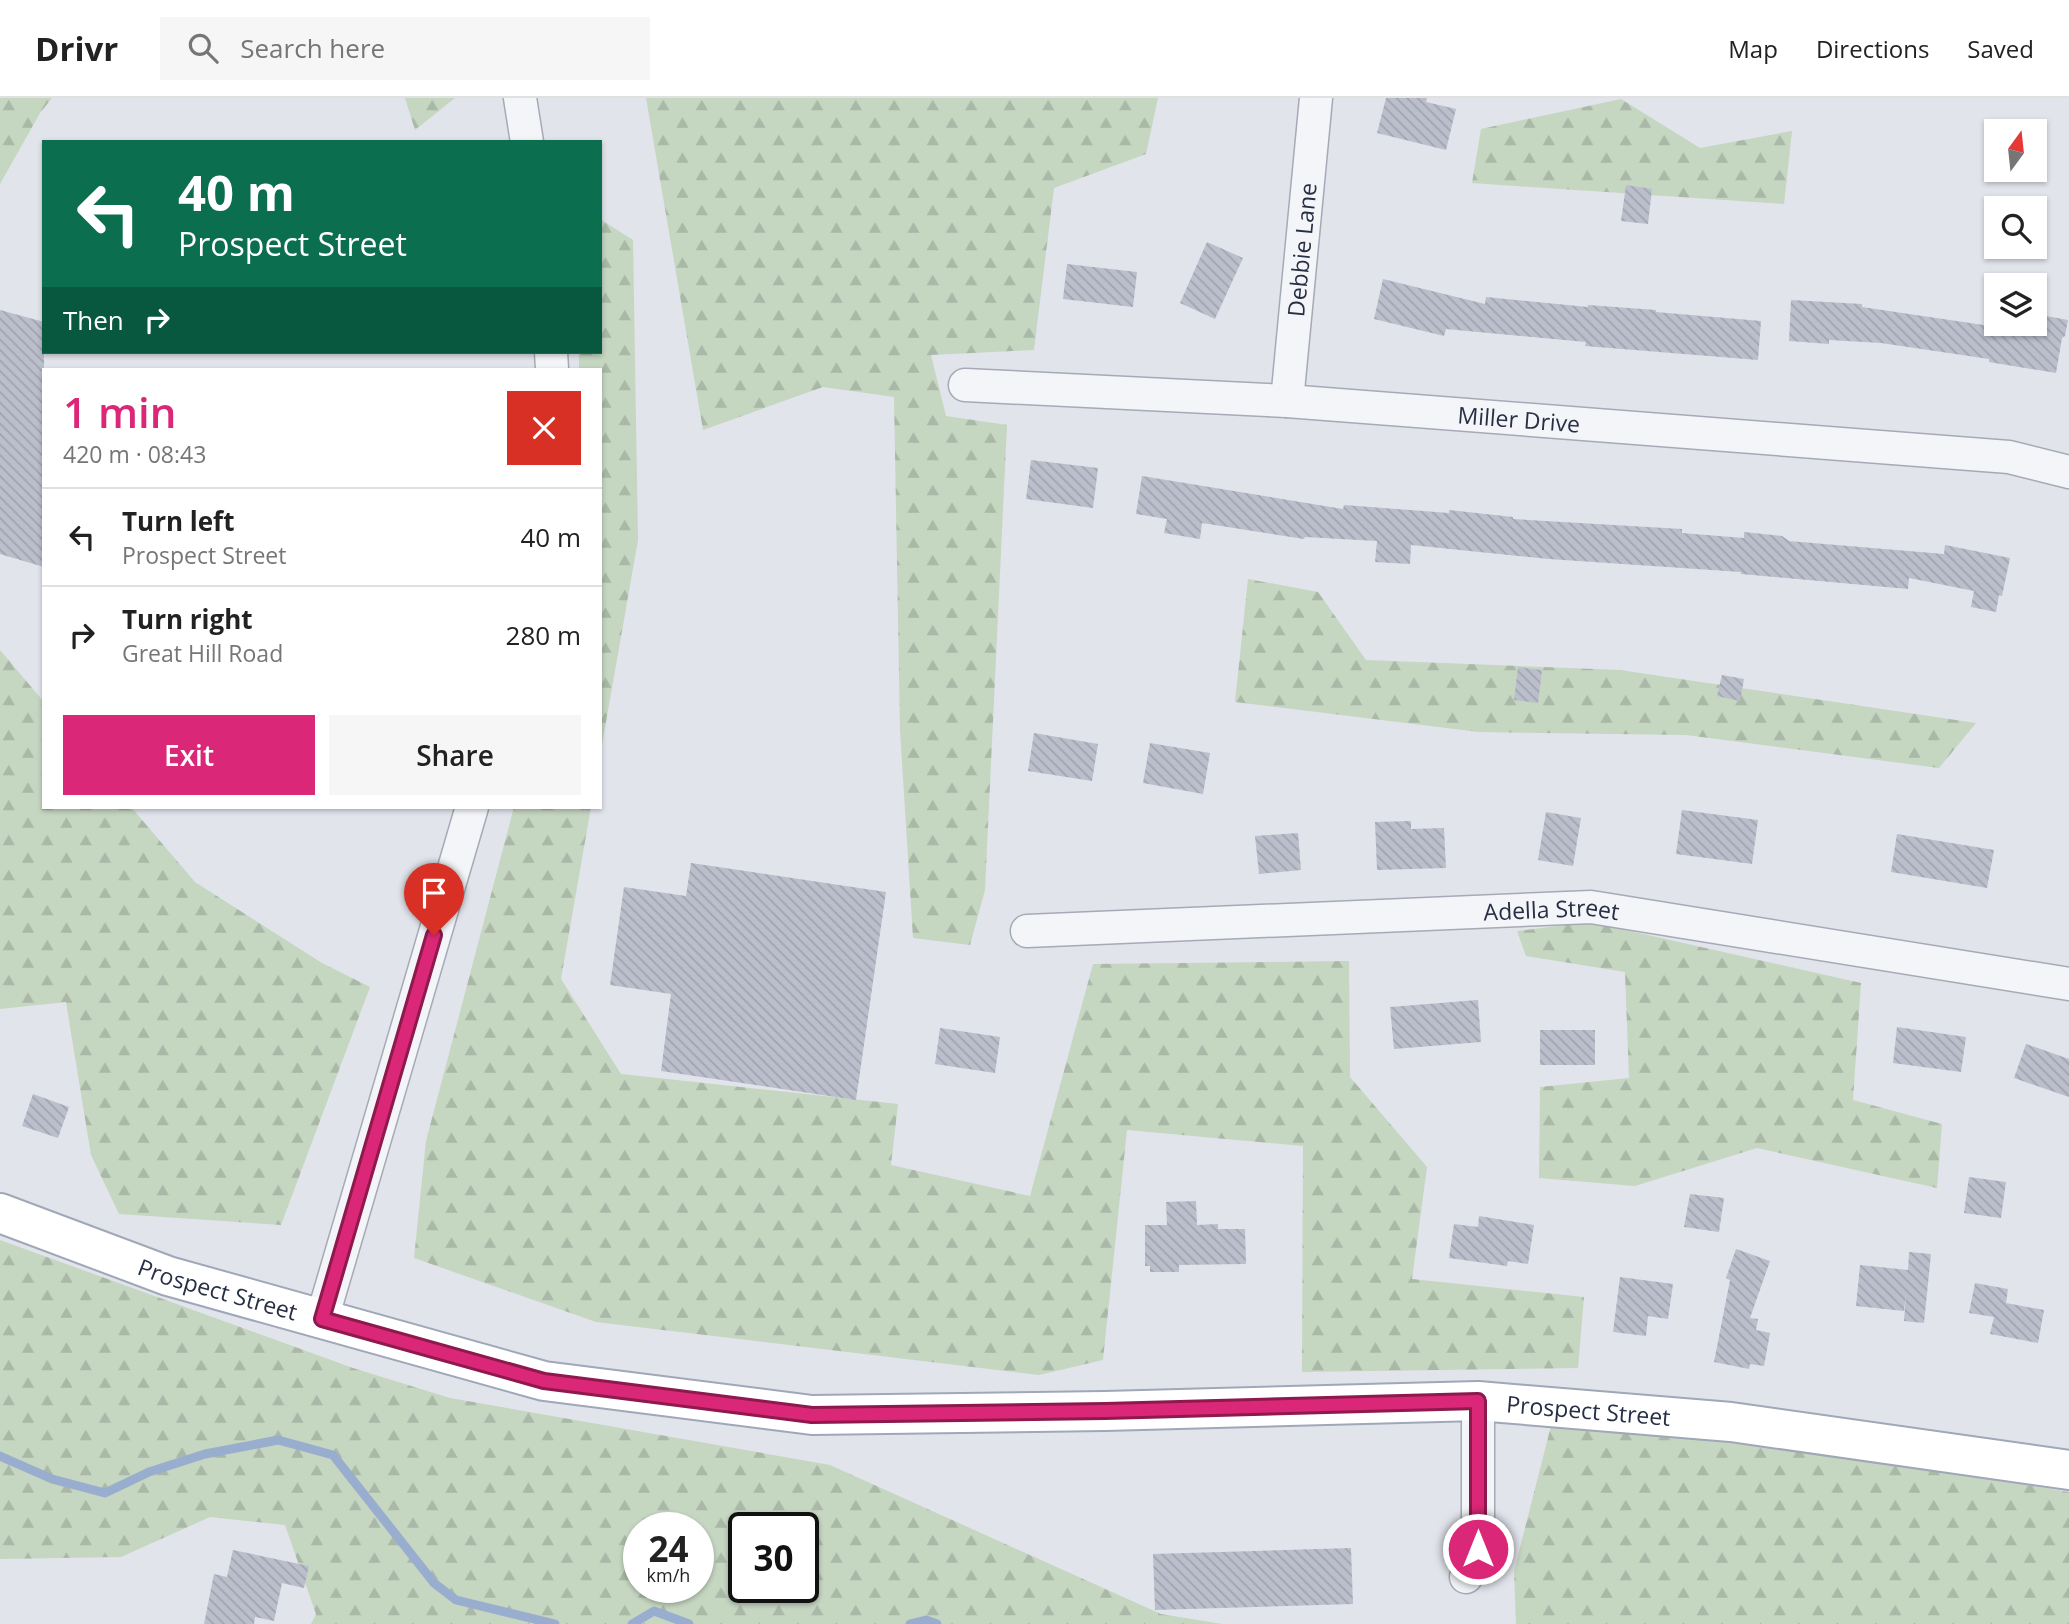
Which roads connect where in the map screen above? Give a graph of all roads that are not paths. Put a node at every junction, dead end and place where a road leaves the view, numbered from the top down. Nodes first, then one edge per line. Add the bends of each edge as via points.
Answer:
1 (520, 98) edge
2 (1316, 98) edge
3 (527, 140) edge
4 (965, 385) dead end
5 (1287, 401) junction
6 (2069, 472) edge
7 (471, 809) edge
8 (1027, 931) dead end
9 (2069, 985) edge
10 (0, 1213) edge
11 (322, 1319) junction
12 (1478, 1401) junction
13 (2069, 1470) edge
14 (1466, 1577) dead end

1 - 3 street
2 - 5 street, Debbie Lane
4 - 5 street, Miller Drive
5 - 6 street, Miller Drive via 2009,457
7 - 11 street
8 - 9 street, Adella Street via 1591,907
10 - 11 main road, Prospect Street via 168,1276
11 - 12 main road, Prospect Street via 544,1381 812,1415
12 - 13 main road, Prospect Street via 1731,1422
12 - 14 street via 1478,1549

